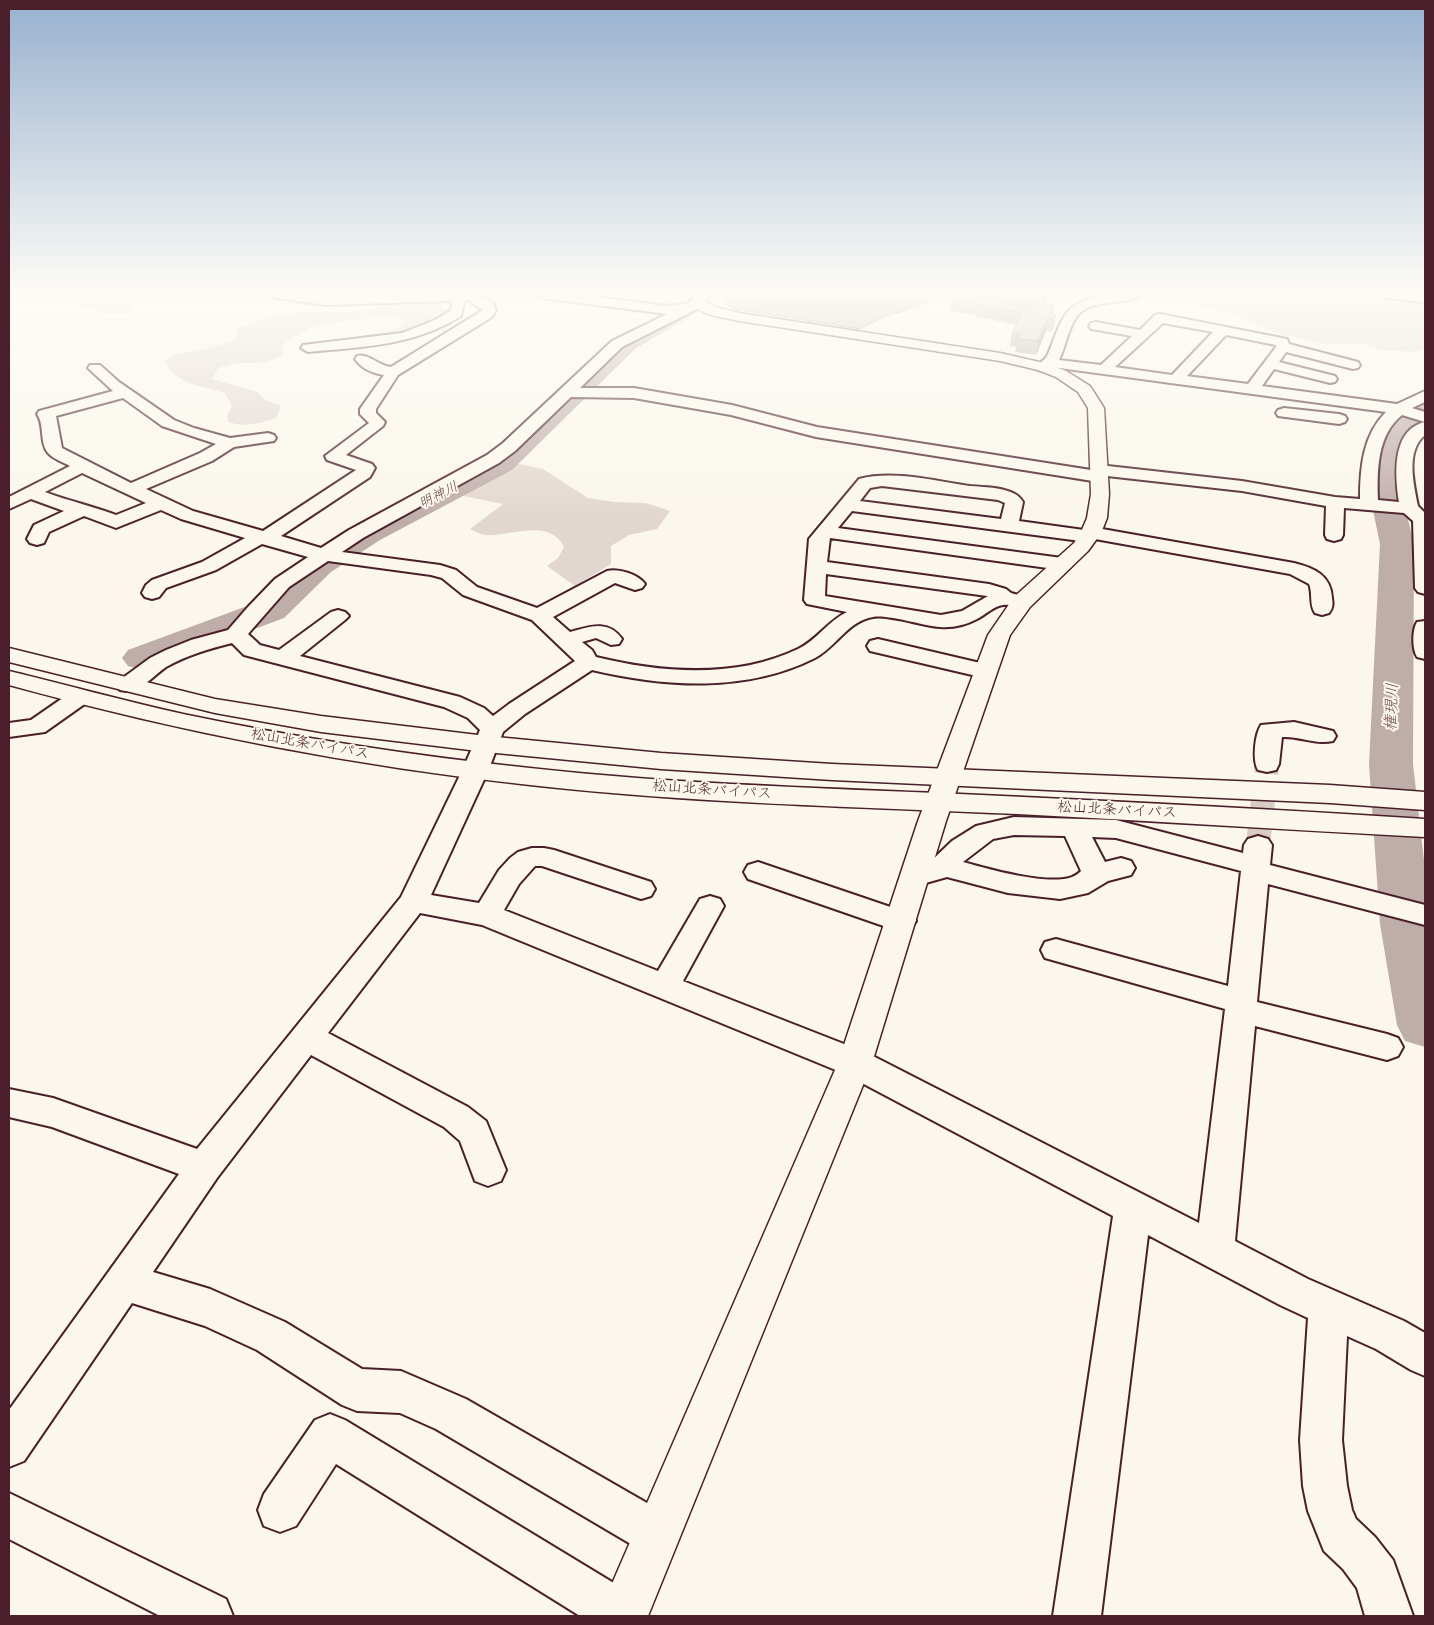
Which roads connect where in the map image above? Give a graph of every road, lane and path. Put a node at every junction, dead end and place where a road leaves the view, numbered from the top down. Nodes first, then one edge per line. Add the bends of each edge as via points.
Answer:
1 (97, 370) edge
2 (380, 370) edge
3 (397, 370) edge
4 (590, 370) edge
5 (1056, 370) edge
6 (1112, 370) edge
7 (1185, 370) edge
8 (1267, 370) edge
9 (1293, 370) edge
10 (393, 372) junction
11 (1177, 378) junction
12 (1330, 379) dead end
13 (1258, 390) junction
14 (566, 392) junction
15 (124, 393) junction
16 (1425, 396) edge
17 (1402, 410) junction
18 (1425, 417) edge
19 (1339, 419) dead end
20 (1422, 432) edge
21 (268, 438) dead end
22 (230, 443) junction
23 (82, 466) junction
24 (1099, 473) junction
25 (132, 489) junction
26 (31, 492) junction
27 (1344, 497) junction
28 (161, 503) junction
29 (9, 504) edge
30 (1372, 504) junction
31 (849, 505) junction
32 (83, 509) junction
33 (1415, 515) edge
34 (1009, 526) junction
35 (825, 532) junction
36 (1090, 535) junction
37 (1334, 535) dead end
38 (37, 538) dead end
39 (261, 538) junction
40 (323, 555) junction
41 (1062, 564) junction
42 (817, 567) junction
43 (635, 584) dead end
44 (1425, 588) edge
45 (152, 593) dead end
46 (1013, 600) junction
47 (1322, 609) dead end
48 (870, 610) junction
49 (338, 616) dead end
50 (539, 616) junction
51 (246, 623) junction
52 (1425, 627) edge
53 (567, 639) junction
54 (610, 639) dead end
55 (879, 646) dead end
56 (1425, 652) edge
57 (9, 655) edge
58 (283, 658) junction
59 (587, 662) junction
60 (985, 672) junction
61 (9, 678) edge
62 (128, 685) junction
63 (78, 698) junction
64 (9, 730) edge
65 (489, 736) junction
66 (1324, 736) dead end
67 (1267, 764) tunnel mouth
68 (475, 771) junction
69 (943, 790) junction
70 (1425, 801) edge
71 (1074, 828) junction
72 (1425, 828) edge
73 (1257, 861) junction
74 (942, 866) junction
75 (758, 872) dead end
76 (915, 876) junction
77 (641, 889) dead end
78 (413, 902) junction
79 (710, 906) dead end
80 (487, 915) junction
81 (1425, 915) edge
82 (901, 921) junction
83 (1056, 950) dead end
84 (664, 986) junction
85 (1242, 1006) junction
86 (306, 1037) junction
87 (1387, 1047) dead end
88 (855, 1063) junction
89 (9, 1103) edge
90 (204, 1166) junction
91 (488, 1170) dead end
92 (1133, 1208) junction
93 (1215, 1251) junction
94 (124, 1282) junction
95 (1328, 1308) junction
96 (1425, 1356) edge
97 (9, 1446) edge
98 (280, 1510) dead end
99 (9, 1516) edge
100 (657, 1534) junction
101 (209, 1616) edge
102 (623, 1616) edge
103 (1077, 1616) edge
104 (1389, 1616) edge

1 - 15 street
2 - 10 street
3 - 10 street
4 - 14 street
5 - 24 main road via 1084,388 1092,398 1098,418
6 - 11 street
7 - 11 street
8 - 13 street
9 - 12 street
10 - 39 street via 368,409 368,414 376,422 374,426 333,456 362,465 366,468 364,473
11 - 13 street
13 - 17 street
13 - 19 street via 1274,398 1285,415
14 - 24 street via 634,393 732,410 816,432
14 - 40 street via 492,459
15 - 22 street via 168,423
15 - 23 street via 45,414 55,451
16 - 17 street
17 - 18 street
17 - 30 street via 1378,432 1374,443 1369,479
20 - 33 street via 1407,444 1412,462 1404,472
21 - 22 street
22 - 25 street via 206,458
23 - 25 street
23 - 26 street
24 - 27 street
24 - 36 main road via 1097,518
25 - 28 street
26 - 29 street
26 - 32 street via 65,506
27 - 30 street
27 - 37 street
28 - 32 street via 116,522
28 - 39 street via 187,515
30 - 33 street
31 - 34 street
31 - 34 street via 861,486 872,481 977,491 1010,498 1014,502
31 - 35 street
32 - 38 street via 41,529
33 - 44 street
34 - 36 street
35 - 41 street
35 - 42 street via 819,539
36 - 41 main road
36 - 47 street via 1294,569 1318,580 1322,589
39 - 40 street
39 - 45 street via 209,566 159,584
40 - 50 street via 433,569 449,574 470,591
40 - 51 street via 282,583
41 - 46 main road
42 - 46 street via 989,590
42 - 48 street via 814,600
43 - 50 street via 614,575
46 - 48 street via 990,602 969,615 941,621
46 - 60 main road
48 - 59 street via 851,618 808,652 757,671 728,675 654,674
49 - 58 street
50 - 53 street
51 - 58 street via 252,650
51 - 62 street via 174,655
52 - 56 street
53 - 54 street via 598,631
53 - 59 street
55 - 60 street
57 - 62 main road, 松山北条バイパス
58 - 65 street via 452,702 476,713
59 - 65 street via 517,709
60 - 69 main road
61 - 63 main road, 松山北条バイパス
62 - 65 main road, 松山北条バイパス via 215,706 321,724
63 - 64 street via 37,727
63 - 68 main road, 松山北条バイパス via 303,745
65 - 68 street
65 - 69 main road, 松山北条バイパス via 670,761 832,772
66 - 67 street via 1294,729 1270,730
68 - 69 main road, 松山北条バイパス via 657,788
68 - 78 street
69 - 70 main road, 松山北条バイパス via 1330,794
69 - 72 main road, 松山北条バイパス
69 - 76 main road
71 - 73 street via 1116,829
71 - 74 street via 1014,826 986,832
71 - 74 street via 1109,871 1078,886 1038,888
73 - 81 street via 1382,904
73 - 85 street
74 - 76 street via 936,872
75 - 82 street
76 - 82 main road
77 - 80 street via 536,856 517,867
78 - 80 street
78 - 86 street
79 - 84 street
80 - 84 street
82 - 88 main road
83 - 85 street
84 - 88 street
85 - 87 street
85 - 93 street
86 - 90 street
86 - 91 street via 456,1117 474,1132
88 - 92 street
88 - 100 main road
89 - 90 street via 53,1113
90 - 94 street
92 - 93 street
92 - 103 street
93 - 95 street
94 - 97 street
94 - 100 street via 219,1312 271,1336 357,1390 401,1392 451,1414
95 - 96 street via 1390,1335
95 - 104 street via 1321,1440 1325,1486 1340,1535 1377,1576
98 - 102 street via 330,1435
99 - 101 street
100 - 102 main road

